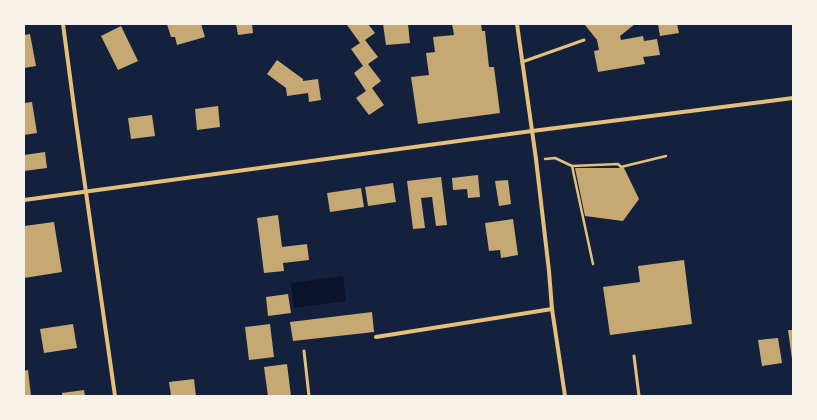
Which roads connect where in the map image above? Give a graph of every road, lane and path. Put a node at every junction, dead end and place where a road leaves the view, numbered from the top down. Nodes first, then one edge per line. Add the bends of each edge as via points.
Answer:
1 (64, 24) edge
2 (516, 24) edge
3 (584, 40) dead end
4 (522, 62) junction
5 (793, 98) edge
6 (532, 131) junction
7 (666, 156) dead end
8 (536, 159) junction
9 (572, 166) junction
10 (87, 192) junction
11 (24, 200) edge
12 (593, 264) dead end
13 (552, 310) junction
14 (376, 337) dead end
15 (304, 351) dead end
16 (634, 356) dead end
17 (115, 396) edge
18 (309, 396) edge
19 (565, 396) edge
20 (639, 396) edge

1 - 10 street
2 - 4 street
3 - 4 lane
4 - 6 street
5 - 6 street
6 - 8 street
6 - 10 street
7 - 9 path via 621,167 618,164
8 - 9 path via 555,158
8 - 13 street
9 - 12 path
10 - 11 street
10 - 17 street
13 - 14 street
13 - 19 street
15 - 18 lane
16 - 20 lane

